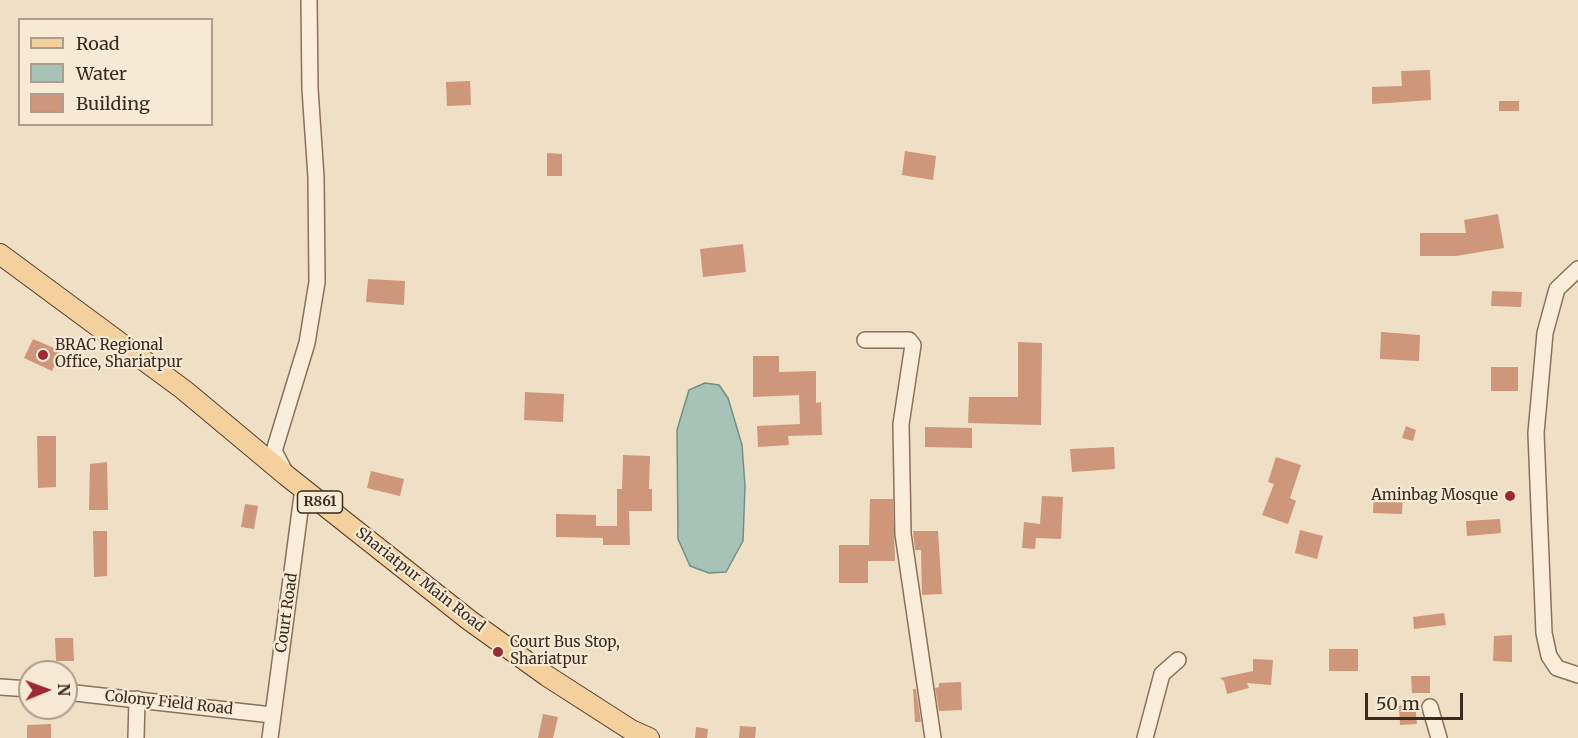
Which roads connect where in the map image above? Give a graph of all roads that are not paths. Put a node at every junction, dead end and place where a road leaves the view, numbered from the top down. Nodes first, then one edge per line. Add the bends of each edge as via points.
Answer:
1 (309, 0) edge
2 (0, 254) edge
3 (1578, 269) edge
4 (865, 340) dead end
5 (287, 476) junction
6 (303, 488) junction
7 (1178, 660) dead end
8 (1578, 675) edge
9 (0, 687) edge
10 (18, 689) edge
11 (78, 693) edge
12 (137, 699) junction
13 (1430, 707) dead end
14 (273, 715) junction
15 (136, 738) edge
16 (270, 738) edge
17 (649, 738) edge
18 (933, 738) edge
19 (1145, 738) edge
20 (1438, 738) edge

1 - 5 street via 317,282 308,343 274,451
2 - 5 main road, Shariatpur Main Road / R861 via 184,390
3 - 8 street via 1557,289 1545,333 1536,433 1544,633 1549,656 1557,668
4 - 18 street via 909,340 913,345 902,424 903,534
5 - 6 main road, Shariatpur Main Road / R861
6 - 14 street, Court Road
6 - 17 main road, Shariatpur Main Road / R861 via 469,620 547,676
7 - 19 street via 1162,674
9 - 10 street
11 - 12 street, Colony Field Road
12 - 14 street, Colony Field Road
12 - 15 street
13 - 20 street
14 - 16 street, Court Road

